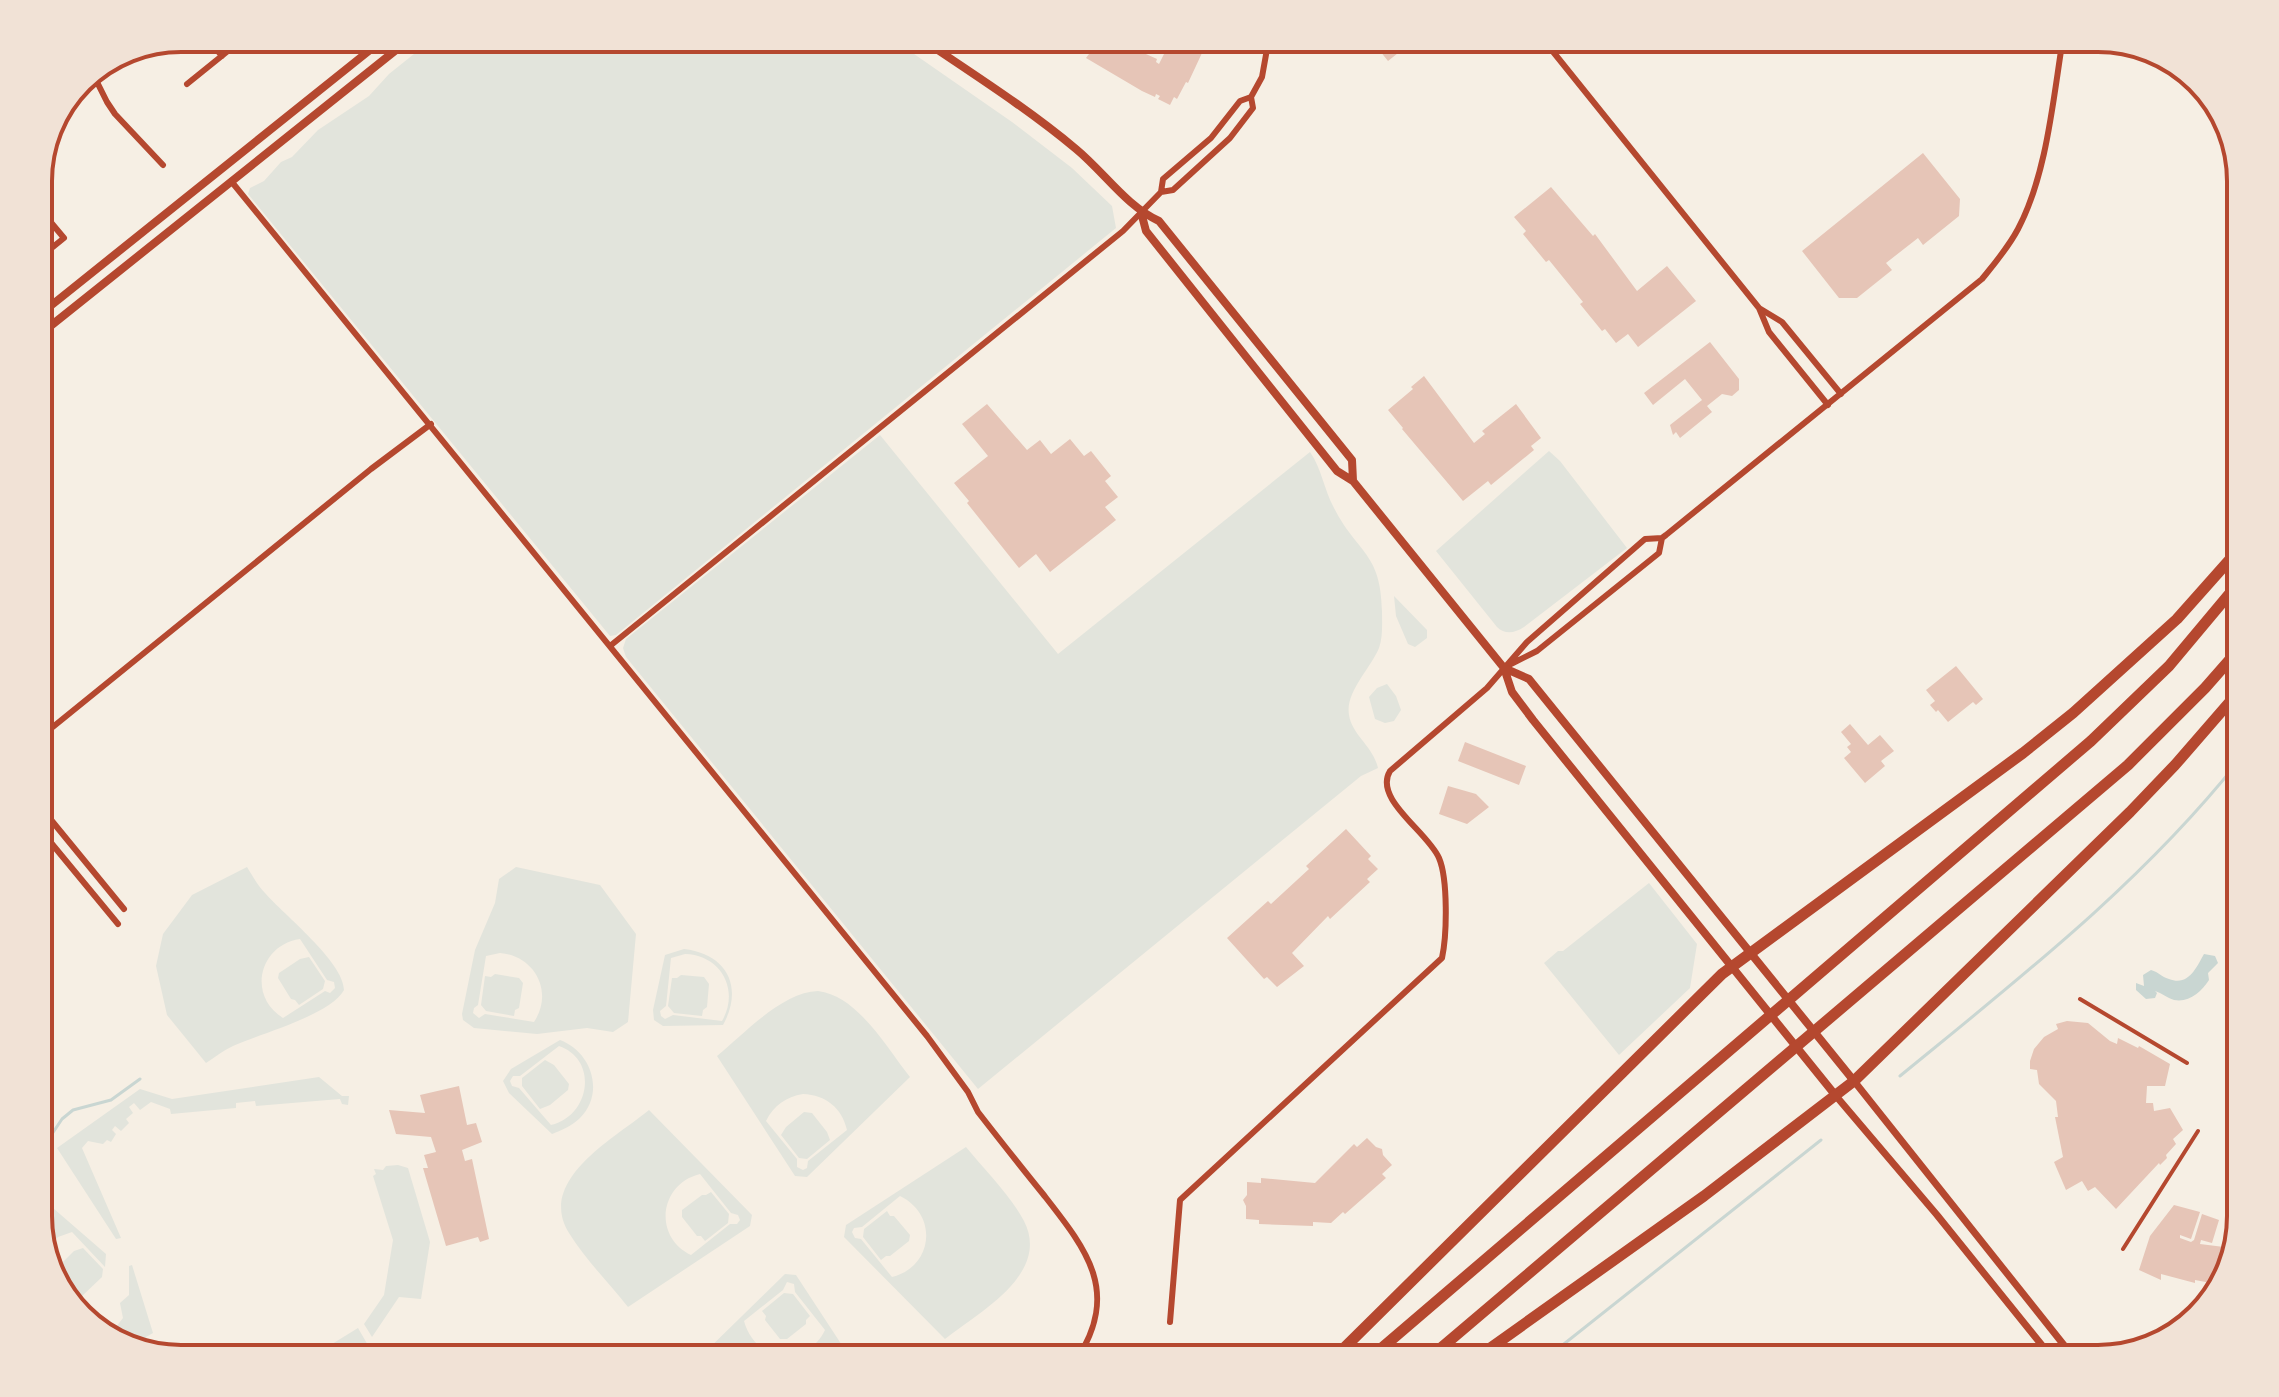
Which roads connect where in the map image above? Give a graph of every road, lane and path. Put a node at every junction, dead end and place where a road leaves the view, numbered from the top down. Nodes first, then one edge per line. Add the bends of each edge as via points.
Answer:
1 (219, 52) edge
2 (227, 52) edge
3 (368, 52) edge
4 (393, 52) edge
5 (940, 52) edge
6 (1266, 52) edge
7 (1553, 52) edge
8 (2060, 52) edge
9 (222, 56) junction
10 (97, 83) edge
11 (187, 84) dead end
12 (1251, 97) junction
13 (163, 165) dead end
14 (231, 181) junction
15 (1161, 192) junction
16 (1141, 212) junction
17 (52, 224) edge
18 (52, 248) edge
19 (52, 305) edge
20 (1759, 308) junction
21 (52, 325) edge
22 (1841, 394) junction
23 (1831, 402) junction
24 (431, 424) junction
25 (1353, 481) junction
26 (1662, 538) junction
27 (2227, 563) edge
28 (2227, 597) edge
29 (610, 646) junction
30 (2227, 663) edge
31 (1504, 668) junction
32 (2227, 705) edge
33 (52, 728) edge
34 (52, 821) edge
35 (52, 844) edge
36 (124, 909) dead end
37 (118, 924) dead end
38 (1750, 952) junction
39 (1732, 966) junction
40 (2080, 999) dead end
41 (2187, 1063) dead end
42 (1854, 1081) junction
43 (1836, 1096) junction
44 (2198, 1131) dead end
45 (2123, 1249) dead end
46 (1170, 1322) dead end
47 (1083, 1345) edge
48 (1347, 1345) edge
49 (1385, 1345) edge
50 (1445, 1345) edge
51 (1495, 1345) edge
52 (2039, 1345) edge
53 (2064, 1345) edge

1 - 9 street
2 - 9 street
3 - 19 main road
4 - 14 main road
5 - 16 main road via 1075,148
6 - 12 street
7 - 20 street
8 - 22 street via 2037,178 2008,247 1967,292
9 - 11 street
10 - 13 street via 115,114
12 - 15 street via 1240,101 1211,138 1163,179
12 - 15 street via 1253,108 1230,138 1173,190
14 - 21 main road
14 - 24 street
15 - 16 street
16 - 25 main road via 1146,231 1229,338 1337,471
16 - 25 main road via 1159,221 1352,460
16 - 29 street
17 - 18 street via 64,238
20 - 22 street via 1782,322
20 - 23 street via 1769,332
22 - 23 street
23 - 26 street
24 - 29 street
24 - 33 street
25 - 31 main road
26 - 31 street via 1645,539
26 - 31 street via 1659,553 1537,651
27 - 38 highway via 2177,619 2073,713
28 - 49 highway via 2169,666 2100,732
29 - 47 street via 927,1036 978,1112 1080,1243 1098,1289 1096,1318
30 - 50 highway via 2128,765
31 - 38 main road via 1529,679
31 - 39 main road via 1512,692 1533,720
31 - 46 street via 1386,778 1386,792 1439,857 1444,874 1442,958 1180,1200
32 - 42 highway via 2130,812
34 - 36 street
35 - 37 street
38 - 39 highway
38 - 42 main road
39 - 43 main road
39 - 48 highway
40 - 41 street
42 - 43 highway
42 - 53 street
43 - 51 highway
43 - 52 street
44 - 45 street

